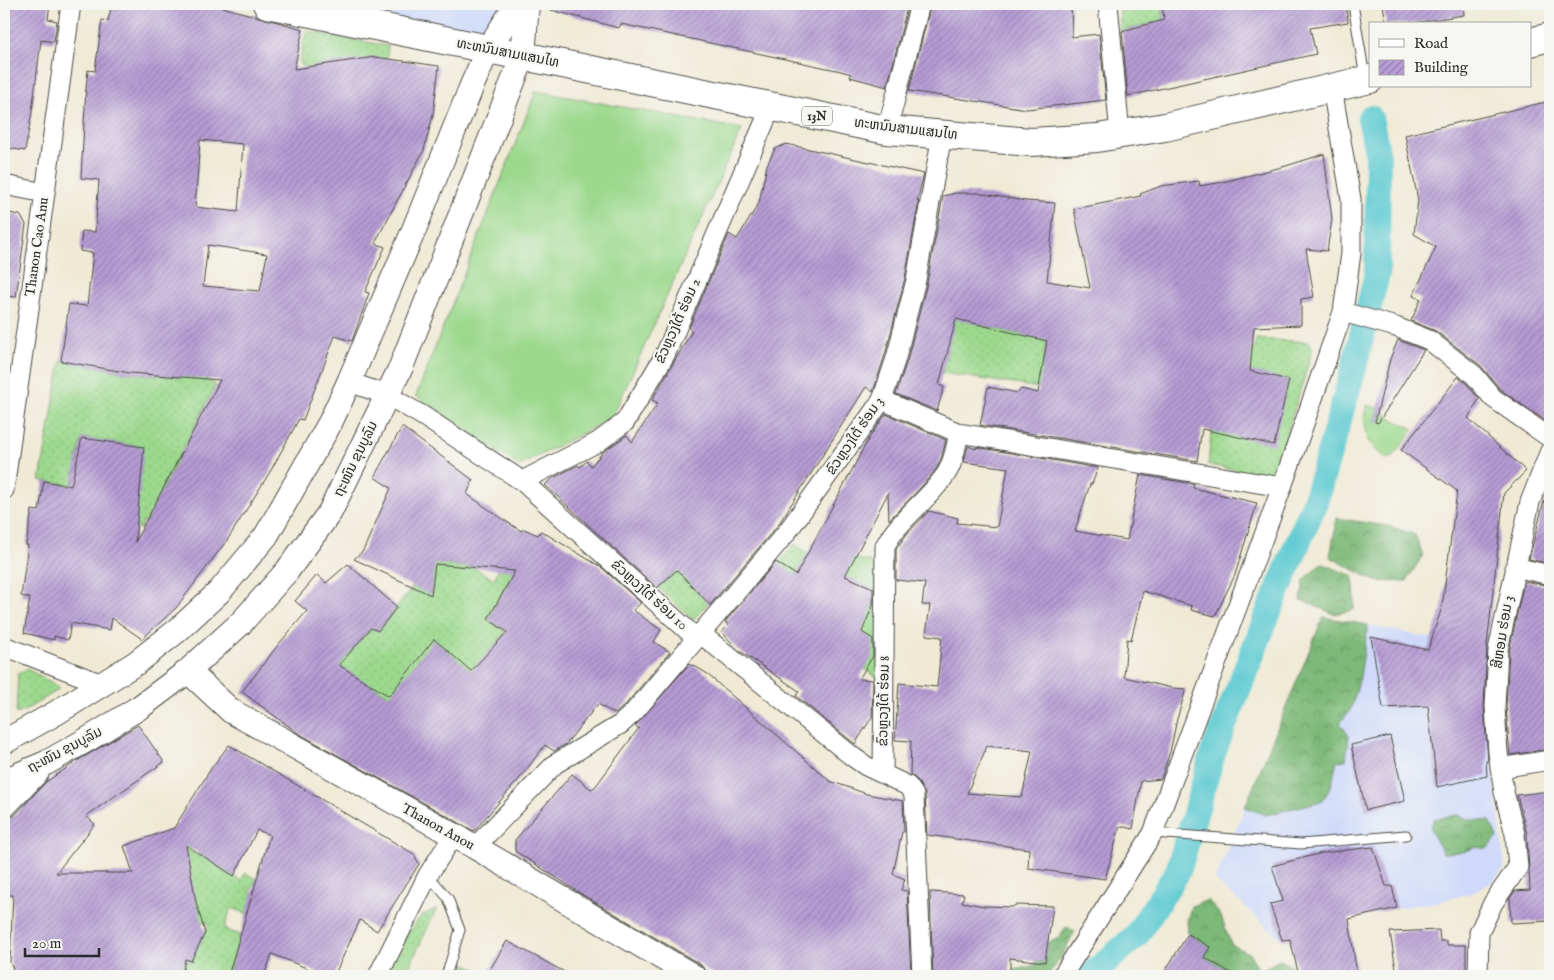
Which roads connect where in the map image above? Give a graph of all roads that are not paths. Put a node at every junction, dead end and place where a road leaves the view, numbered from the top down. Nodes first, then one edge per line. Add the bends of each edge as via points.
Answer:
1 (71, 4) edge
2 (266, 4) edge
3 (516, 4) edge
4 (527, 4) edge
5 (920, 4) edge
6 (1108, 4) edge
7 (1353, 4) edge
8 (1550, 37) edge
9 (1532, 42) edge
10 (488, 49) junction
11 (523, 56) junction
12 (1368, 80) edge
13 (1332, 88) junction
14 (771, 107) junction
15 (887, 130) junction
16 (942, 135) junction
17 (1120, 135) junction
18 (4, 184) edge
19 (45, 193) junction
20 (1349, 314) junction
21 (349, 382) junction
22 (387, 395) junction
23 (882, 400) junction
24 (9, 416) edge
25 (960, 433) junction
26 (1550, 438) edge
27 (1550, 451) edge
28 (522, 481) junction
29 (1282, 487) junction
30 (4, 490) edge
31 (1515, 567) junction
32 (1550, 576) edge
33 (698, 636) junction
34 (4, 646) edge
35 (188, 671) junction
36 (102, 684) junction
37 (4, 742) edge
38 (1550, 760) edge
39 (46, 763) junction
40 (1500, 768) junction
41 (883, 774) junction
42 (4, 781) edge
43 (4, 806) edge
44 (1153, 833) junction
45 (454, 835) junction
46 (1406, 835) dead end
47 (475, 847) junction
48 (428, 875) junction
49 (378, 976) edge
50 (446, 976) edge
51 (693, 976) edge
52 (922, 976) edge
53 (1061, 976) edge
54 (1478, 976) edge

1 - 19 street, Thanon Cao Anu
2 - 10 highway, ທະຫນົນສາມແສນໄທ / 13N
3 - 10 street
4 - 11 street, ຖະໜົນ ຂຸນບູລົມ
5 - 15 street
6 - 17 street
7 - 12 lane
8 - 9 highway
10 - 11 highway, ທະຫນົນສາມແສນໄທ / 13N
10 - 21 street
11 - 14 highway, ທະຫນົນສາມແສນໄທ / 13N
11 - 22 street, ຖະໜົນ ຂຸນບູລົມ via 401,367
12 - 13 highway, ທະຫນົນສາມແສນໄທ / 13N
13 - 17 highway, ທະຫນົນສາມແສນໄທ / 13N
13 - 20 street via 1351,198
14 - 15 highway, ທະຫນົນສາມແສນໄທ / 13N
14 - 28 street, ຂົວຫຼວງໃຕ້ ຮ່ອມ 2 via 665,355 625,422 598,442
15 - 16 highway, ທະຫນົນສາມແສນໄທ / 13N
16 - 17 highway, ທະຫນົນສາມແສນໄທ / 13N via 1030,142
16 - 23 street, ຂົວຫຼວງໃຕ້ ຮ່ອມ 3 via 916,280
18 - 19 street
19 - 24 street, Thanon Cao Anu
20 - 26 street via 1396,326 1429,340 1474,375 1494,398
20 - 29 street
21 - 22 street, ຂົວຫຼວງໃຕ້ ຮ່ອມ 10
21 - 36 street via 330,423 266,536 219,592 178,630 136,663
22 - 28 street, ຂົວຫຼວງໃຕ້ ຮ່ອມ 10
22 - 35 street, ຖະໜົນ ຂຸນບູລົມ via 330,512 287,571 241,623
23 - 25 street
23 - 33 street, ຂົວຫຼວງໃຕ້ ຮ່ອມ 3 via 787,532
24 - 30 street, Thanon Cao Anu
25 - 29 street
25 - 41 street, ຂົວຫຼວງໃຕ້ ຮ່ອມ 8 via 946,474 885,546
27 - 31 street, ສີຫອມ ຮ່ອມ 3 via 1530,502
28 - 33 street, ຂົວຫຼວງໃຕ້ ຮ່ອມ 10
29 - 44 street
31 - 32 street
31 - 40 street, ສີຫອມ ຮ່ອມ 3 via 1498,650 1495,707
33 - 41 street via 852,757
33 - 47 street, ຂົວຫຼວງໃຕ້ ຮ່ອມ 10 via 628,718 555,764
34 - 36 street
35 - 39 street, ຖະໜົນ ຂຸນບູລົມ via 140,707
35 - 45 street, Thanon Anou via 231,711
36 - 37 street
38 - 40 street
39 - 42 street, ຖະໜົນ ຂຸນບູລົມ
39 - 43 street
40 - 54 street, ສີຫອມ ຮ່ອມ 3 via 1515,834 1518,867 1493,903 1479,933
41 - 52 street via 908,786 914,795
44 - 46 lane via 1302,844
44 - 53 street
45 - 47 street, Thanon Anou
45 - 48 street
47 - 51 street, Thanon Anou
48 - 49 street
48 - 50 lane via 448,898 460,930

